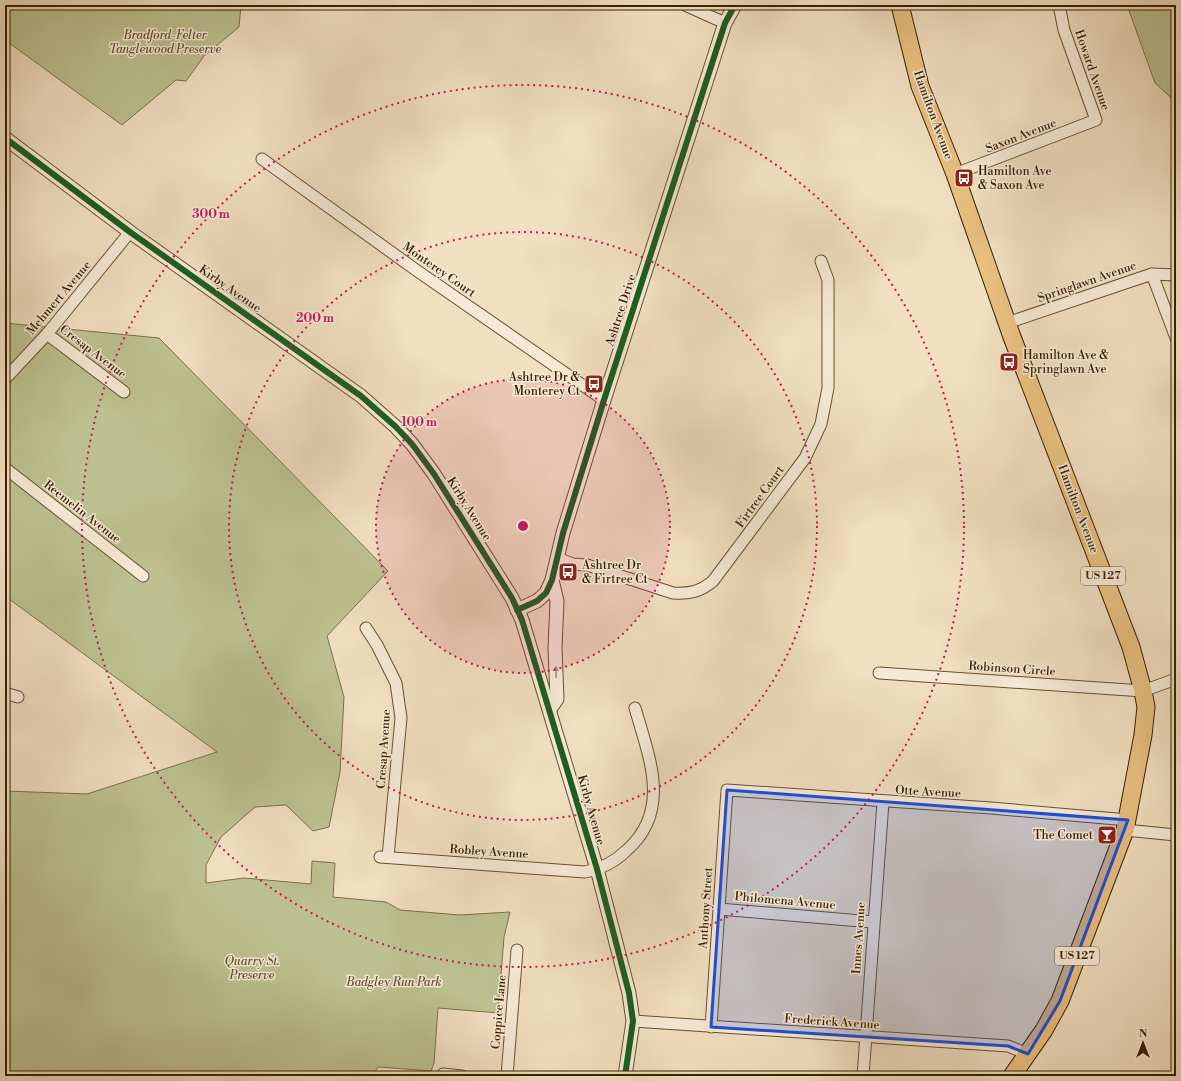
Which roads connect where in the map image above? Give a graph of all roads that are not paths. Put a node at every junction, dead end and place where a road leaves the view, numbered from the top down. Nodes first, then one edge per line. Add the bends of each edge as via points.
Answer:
1 (685, 5) edge
2 (735, 5) edge
3 (900, 5) edge
4 (1059, 5) edge
5 (725, 23) junction
6 (1096, 120) joint
7 (5, 138) edge
8 (262, 159) dead end
9 (954, 174) junction
10 (130, 232) junction
11 (821, 261) dead end
12 (1152, 274) junction
13 (1176, 275) edge
14 (1007, 323) junction
15 (47, 334) junction
16 (1176, 338) edge
17 (5, 379) edge
18 (124, 392) dead end
19 (604, 400) junction
20 (5, 468) edge
21 (557, 558) junction
22 (143, 576) dead end
23 (552, 580) junction
24 (518, 610) junction
25 (366, 628) dead end
26 (879, 673) dead end
27 (1176, 679) edge
28 (1143, 691) junction
29 (5, 693) edge
30 (18, 697) dead end
31 (635, 708) dead end
32 (550, 709) junction
33 (727, 790) joint
34 (883, 802) junction
35 (1126, 825) junction
36 (1176, 835) edge
37 (384, 857) joint
38 (597, 869) junction
39 (719, 909) junction
40 (873, 922) junction
41 (517, 950) dead end
42 (633, 1021) junction
43 (711, 1027) junction
44 (864, 1038) junction
45 (1028, 1054) junction
46 (442, 1075) edge
47 (462, 1076) edge
48 (507, 1076) edge
49 (625, 1076) edge
50 (863, 1076) edge
51 (1012, 1076) edge

1 - 5 street
2 - 5 street, Ashtree Drive
3 - 9 main road, Hamilton Avenue / US 127 via 920,86
4 - 6 street, Howard Avenue via 1064,30
5 - 19 street, Ashtree Drive
6 - 9 street, Saxon Avenue
7 - 10 street, Kirby Avenue
8 - 19 street, Monterey Court via 416,270
9 - 14 main road, Hamilton Avenue / US 127
10 - 15 street, Mehmert Avenue
10 - 24 street, Kirby Avenue via 361,396 396,427 434,474
11 - 21 street, Firtree Court via 828,280 828,388 821,424 805,458 713,582 699,591 673,593
12 - 13 street, Springlawn Avenue
12 - 14 street, Springlawn Avenue
12 - 16 street
14 - 28 main road, Hamilton Avenue / US 127 via 1131,647
15 - 17 street, Mehmert Avenue
15 - 18 street, Cresap Avenue
19 - 21 street, Ashtree Drive
20 - 22 street, Reemelin Avenue
21 - 23 street, Ashtree Drive
23 - 24 street, Ashtree Drive via 546,593 537,601
32 -> 23 street via 557,699 557,601
24 - 32 street, Kirby Avenue via 529,637
25 - 37 street, Cresap Avenue via 390,670 399,696 401,718
26 - 28 street, Robinson Circle
27 - 28 street
28 - 35 main road, Hamilton Avenue / US 127 via 1146,707 1143,734
29 - 30 street
31 - 38 street via 651,768 653,806 648,825 636,842 623,854
32 - 38 street, Kirby Avenue
33 - 34 street, Otte Avenue
33 - 39 street, Anthony Street
34 - 35 street, Otte Avenue via 991,808
34 - 40 street, Innes Avenue
35 - 36 street, Otte Avenue
35 - 45 main road, Hamilton Avenue / US 127 via 1060,1001
37 - 38 street, Robley Avenue via 584,872
38 - 42 street, Kirby Avenue via 629,993
39 - 40 street, Philomena Avenue
39 - 43 street, Anthony Street
40 - 44 street, Innes Avenue
41 - 48 street, Coppice Lane
42 - 43 street, Frederick Avenue
42 - 49 street, Kirby Avenue
43 - 44 street, Frederick Avenue
44 - 45 street, Frederick Avenue via 1008,1046
44 - 50 street, Innes Avenue
45 - 51 main road, Hamilton Avenue / US 127
46 - 47 street

